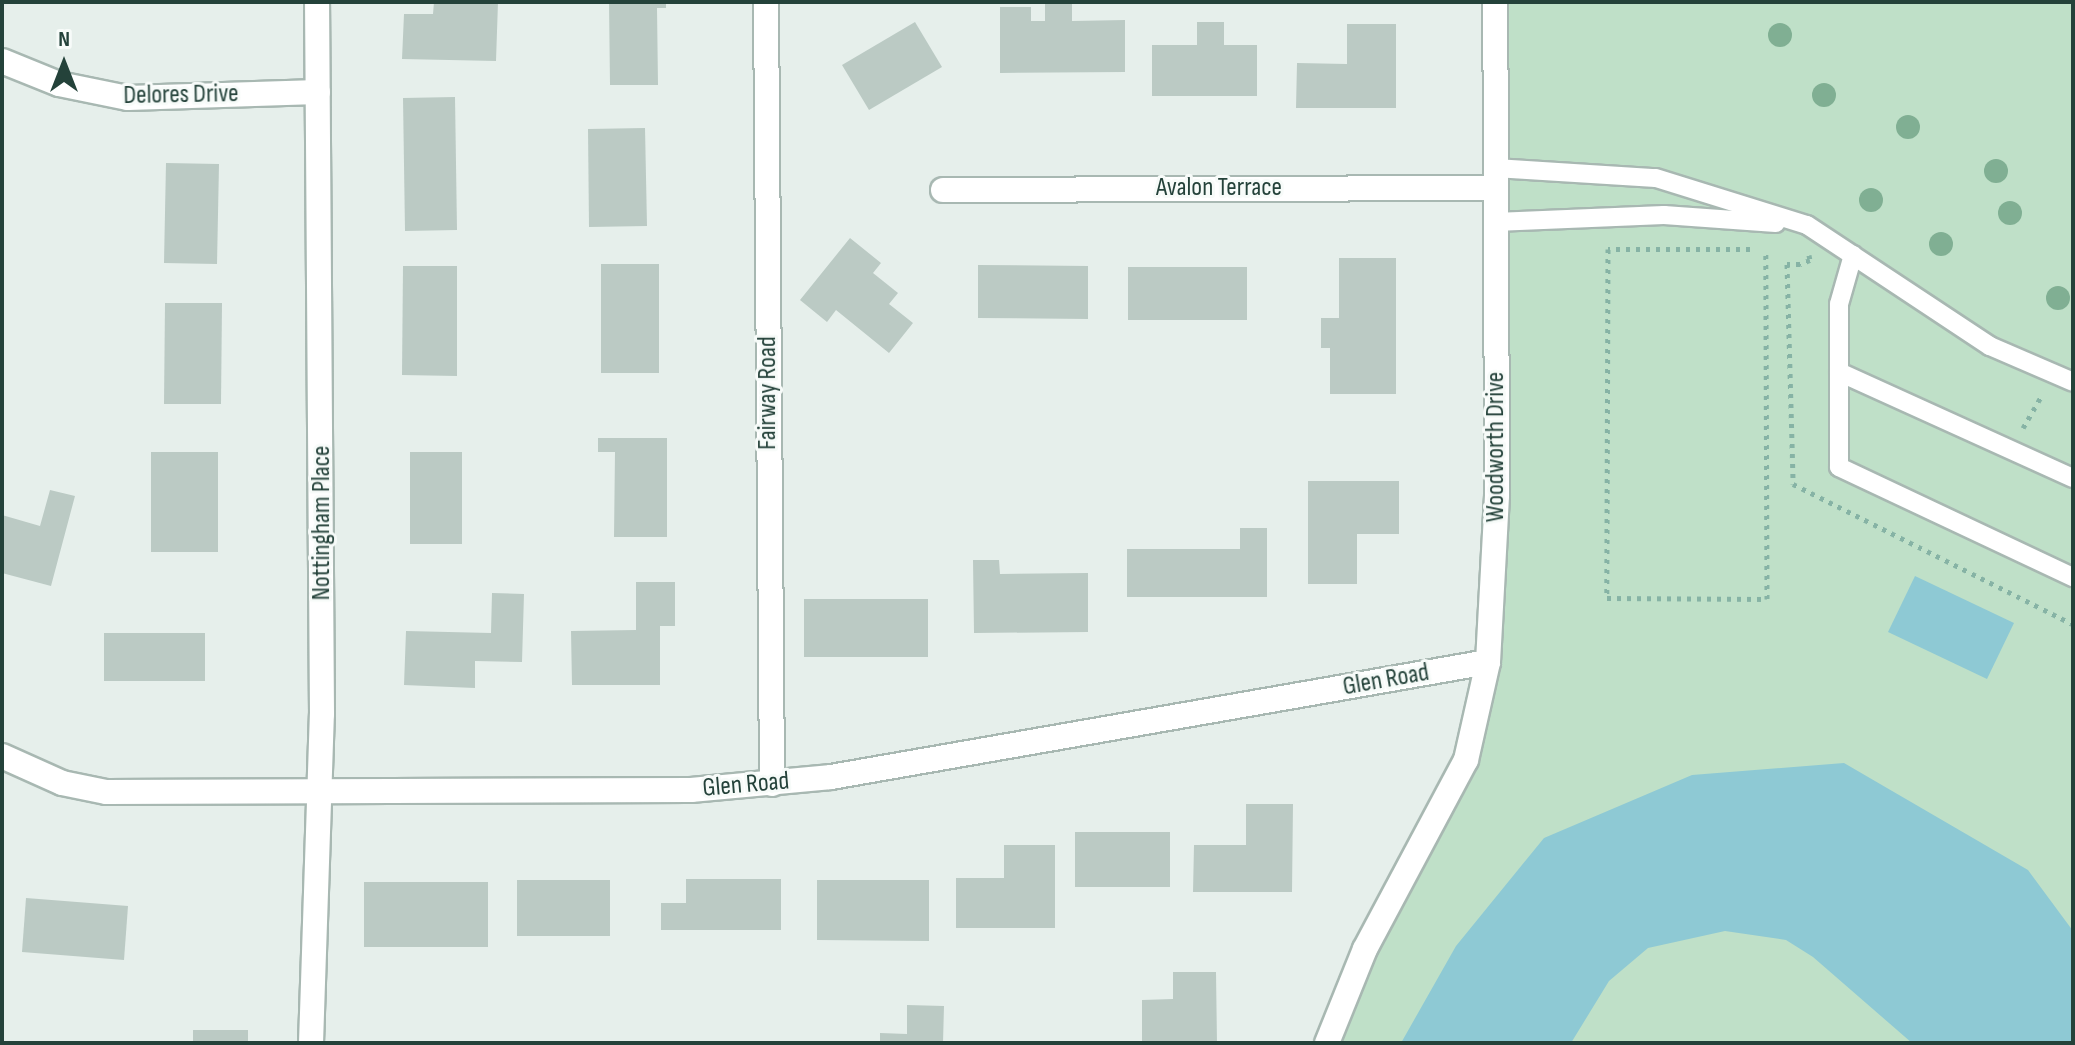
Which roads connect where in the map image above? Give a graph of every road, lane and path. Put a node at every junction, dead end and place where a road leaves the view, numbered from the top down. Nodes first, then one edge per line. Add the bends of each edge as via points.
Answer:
1 (317, 2) edge
2 (766, 2) edge
3 (1495, 2) edge
4 (2, 61) edge
5 (318, 92) junction
6 (1495, 178) junction
7 (943, 190) dead end
8 (1495, 222) junction
9 (1807, 225) junction
10 (1806, 247) dead end
11 (1764, 249) joint
12 (1853, 255) junction
13 (1839, 372) junction
14 (2054, 374) junction
15 (2073, 382) edge
16 (2010, 450) junction
17 (2073, 478) edge
18 (2073, 577) edge
19 (2073, 624) edge
20 (1488, 662) junction
21 (2, 756) edge
22 (772, 784) junction
23 (318, 792) junction
24 (311, 1043) edge
25 (1327, 1043) edge

1 - 5 street, Nottingham Place
2 - 22 street, Fairway Road
3 - 6 street, Woodworth Drive
4 - 5 street, Delores Drive via 59,84 128,98
5 - 23 street, Nottingham Place
6 - 7 street, Avalon Terrace
6 - 8 street, Woodworth Drive
6 - 9 lane via 1656,178
8 - 9 lane via 1664,215
8 - 20 street, Woodworth Drive via 1497,495
9 - 12 lane
10 - 19 path via 1810,260 1787,264 1793,484
11 - 11 path via 1608,249 1607,598 1767,599
12 - 13 lane via 1839,304
12 - 14 lane via 1990,346
13 - 16 lane
13 - 18 lane via 1839,467
14 - 15 lane
14 - 16 path
16 - 17 lane
20 - 22 street, Glen Road
20 - 25 street, Woodworth Drive via 1466,760 1365,949
21 - 23 street, Glen Road via 48,778 95,791
22 - 23 street, Glen Road via 549,793
23 - 24 street, Nottingham Place

